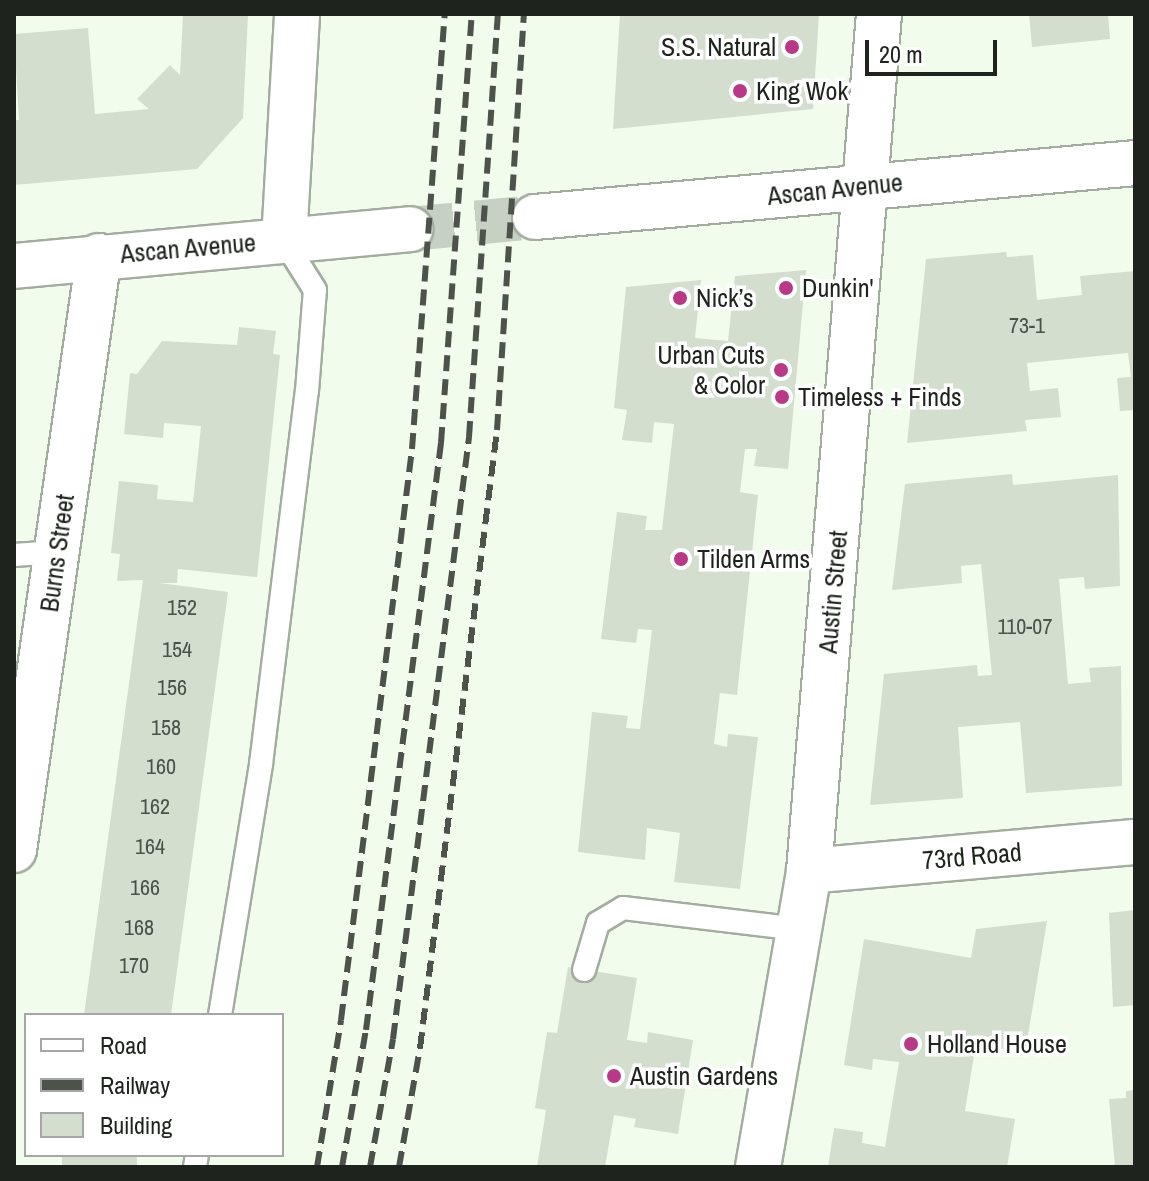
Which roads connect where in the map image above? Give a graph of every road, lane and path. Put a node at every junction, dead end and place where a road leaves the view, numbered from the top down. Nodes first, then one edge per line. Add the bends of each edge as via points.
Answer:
1 (297, 14) edge
2 (879, 14) edge
3 (1135, 163) edge
4 (868, 186) junction
5 (535, 217) tunnel mouth
6 (410, 229) tunnel mouth
7 (284, 241) junction
8 (99, 256) junction
9 (14, 266) edge
10 (57, 552) junction
11 (14, 555) edge
12 (16, 824) edge
13 (1135, 842) edge
14 (809, 871) junction
15 (799, 929) junction
16 (584, 970) dead end
17 (220, 1013) edge
18 (758, 1167) edge

1 - 7 street
2 - 4 street, Austin Street
3 - 4 street, Ascan Avenue
4 - 5 street, Ascan Avenue
4 - 14 street, Austin Street
6 - 7 street, Ascan Avenue
7 - 8 street, Ascan Avenue
7 - 17 lane via 315,290 309,376 261,764
8 - 9 street, Ascan Avenue
8 - 10 street, Burns Street
10 - 11 lane
10 - 12 street, Burns Street
13 - 14 street, 73rd Road
14 - 15 street, Austin Street
15 - 16 lane via 623,908 598,923
15 - 18 street, Austin Street

